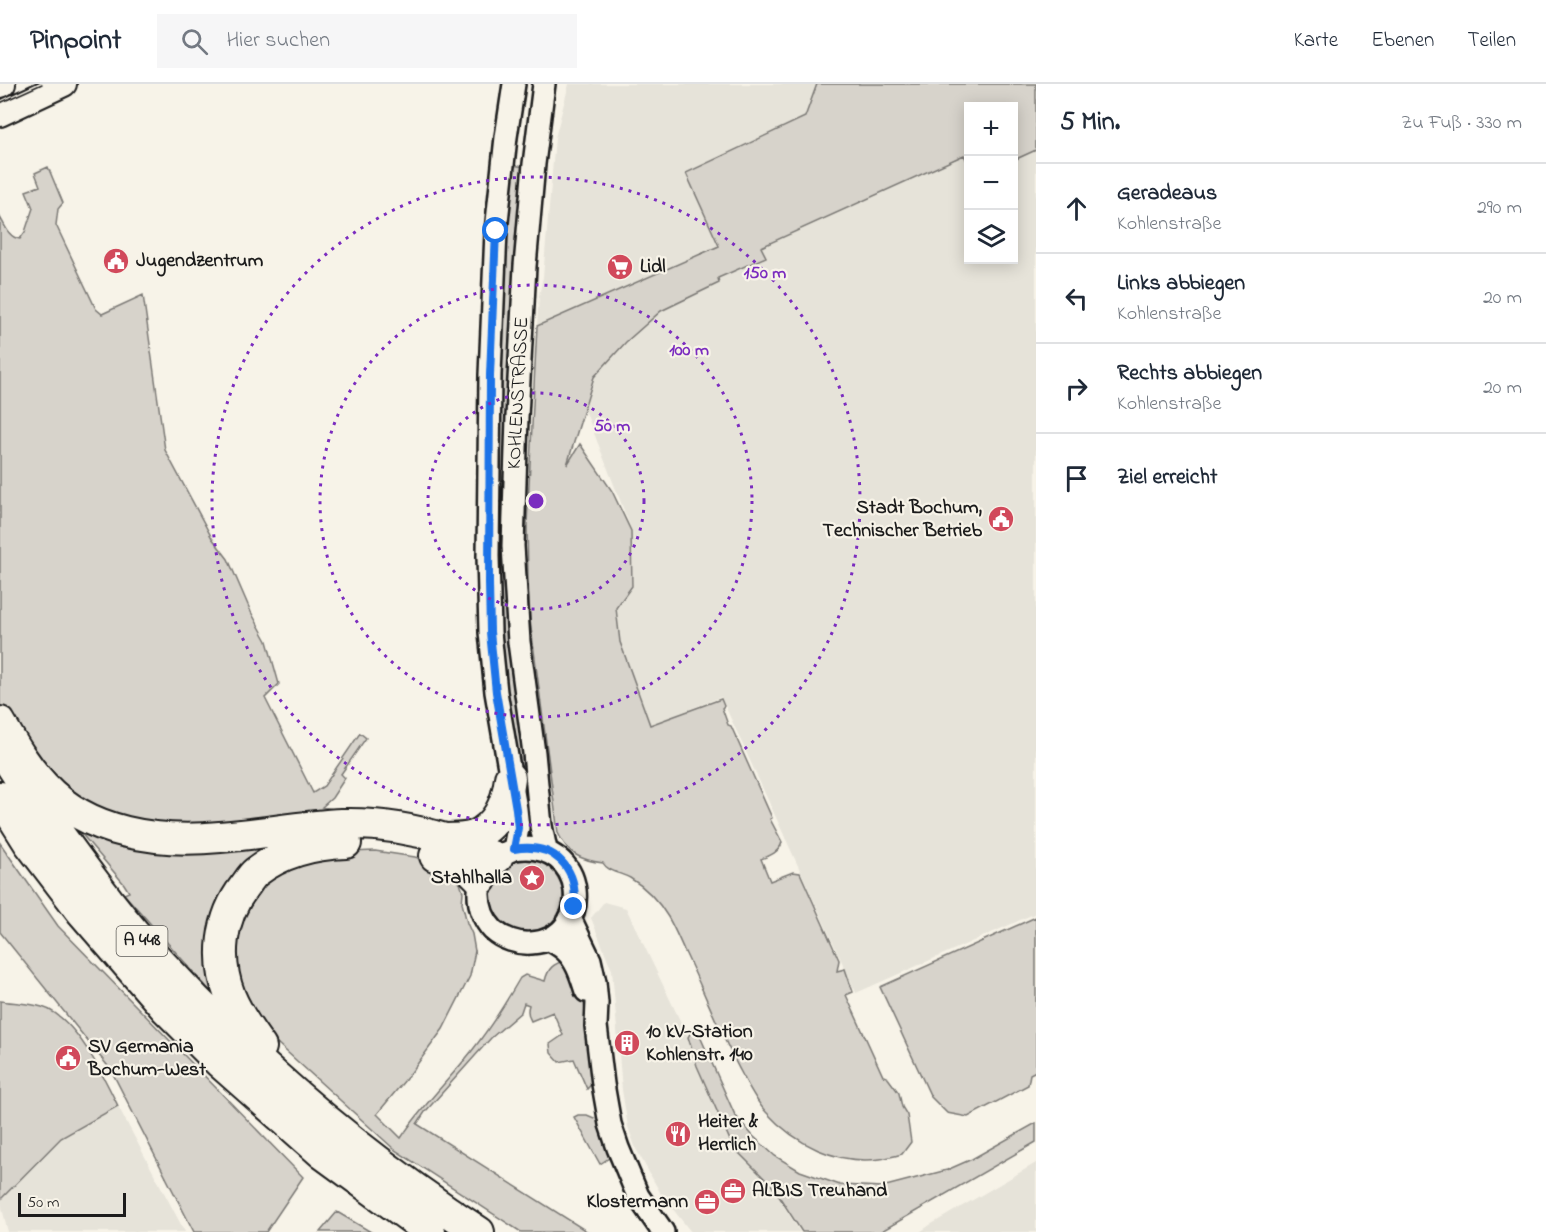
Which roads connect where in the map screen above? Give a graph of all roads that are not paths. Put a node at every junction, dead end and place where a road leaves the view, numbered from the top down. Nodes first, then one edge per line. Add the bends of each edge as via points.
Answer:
1 (64, 84) edge
2 (514, 84) edge
3 (544, 84) edge
4 (509, 111) junction
5 (0, 114) edge
6 (540, 114) junction
7 (0, 722) edge
8 (0, 747) edge
9 (510, 778) junction
10 (0, 797) edge
11 (445, 839) junction
12 (546, 850) junction
13 (497, 862) junction
14 (570, 918) junction
15 (548, 939) junction
16 (596, 1026) junction
17 (313, 1110) junction
18 (343, 1169) junction
19 (414, 1232) edge
20 (430, 1232) edge
21 (479, 1232) edge
22 (663, 1232) edge

1 - 5 main road
2 - 4 street, KOHLENSTRASSE
3 - 6 street, KOHLENSTRASSE
4 - 6 street
4 - 9 street, KOHLENSTRASSE via 496,231 488,556 490,632
6 - 12 street, KOHLENSTRASSE via 525,266 513,546 519,642
7 - 11 highway via 20,757 44,787 69,808 104,826 137,835 197,839 342,824 392,828
8 - 17 highway, A 448 via 82,866 159,961 242,1046
9 - 11 highway via 503,807 490,827 473,836
9 - 13 street, KOHLENSTRASSE via 518,828
10 - 18 highway, A 448 via 29,843 81,911 166,1009 228,1070
11 - 13 highway
12 - 13 street via 525,847
12 - 14 street via 568,869 574,881 576,894
13 - 15 street, KOHLENSTRASSE via 478,894 486,922 510,940 525,944
13 - 17 highway via 470,868 388,846 339,843 309,847 280,857 254,874 237,896 225,923 221,948 230,996 259,1044
14 - 15 street
14 - 16 street via 592,971
15 - 16 street via 565,950 579,969
16 - 22 street via 605,1101 618,1148 638,1196
17 - 21 highway, A 448
18 - 19 highway
18 - 20 highway, A 448

